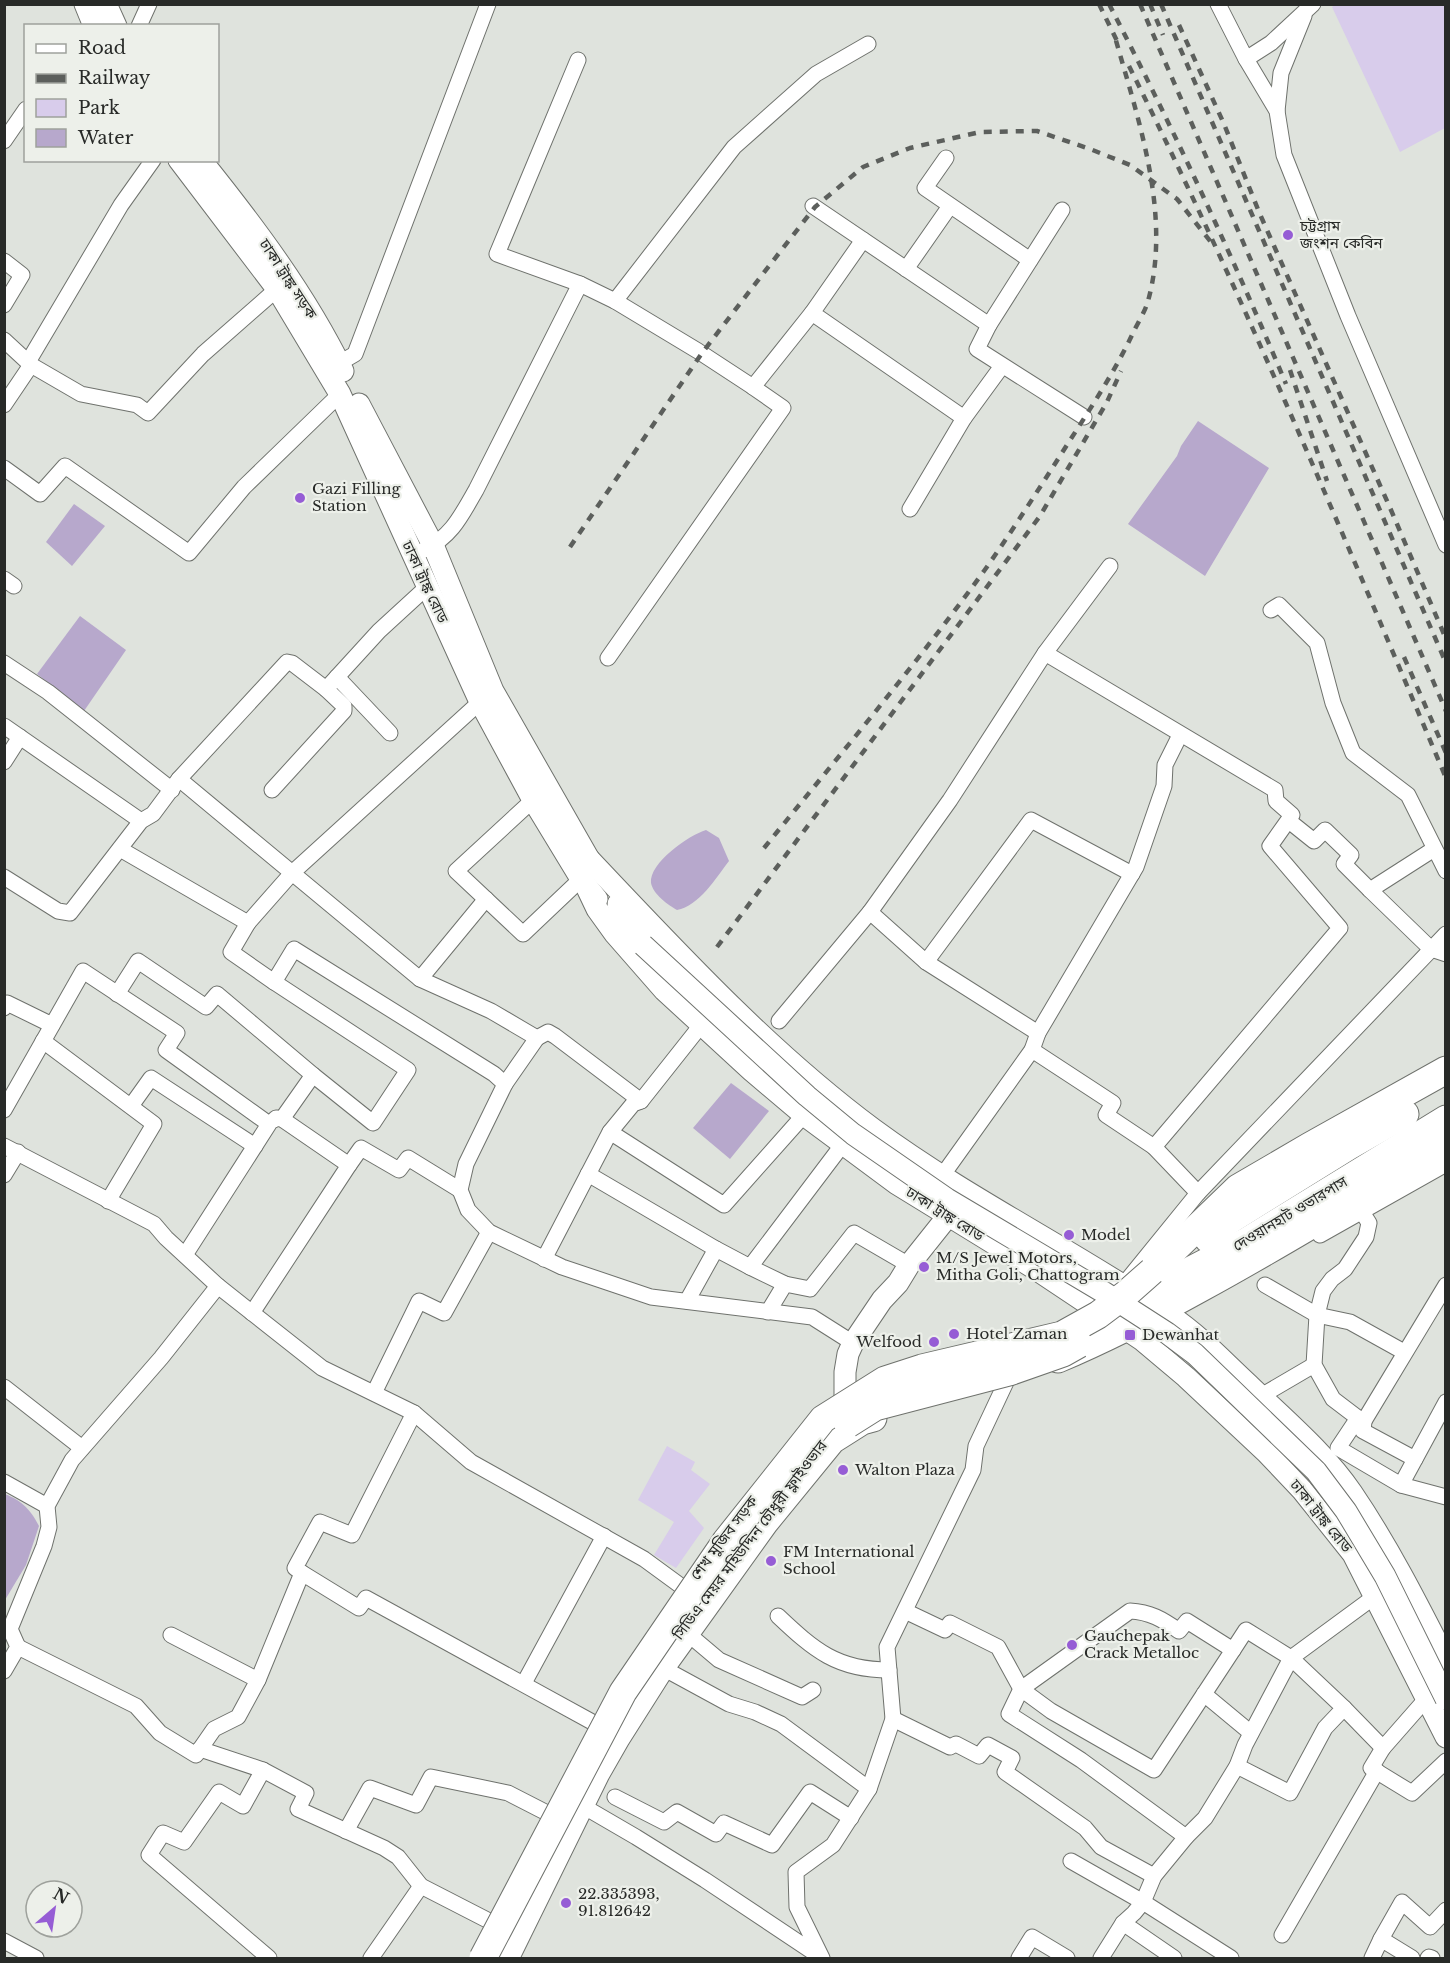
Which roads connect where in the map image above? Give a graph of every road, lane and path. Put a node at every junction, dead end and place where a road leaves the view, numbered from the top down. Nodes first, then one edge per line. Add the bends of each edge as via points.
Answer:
1 (85, 4) edge
2 (106, 4) edge
3 (149, 4) edge
4 (488, 4) edge
5 (1218, 4) edge
6 (1310, 8) edge
7 (93, 24) edge
8 (115, 24) edge
9 (140, 24) edge
10 (868, 44) dead end
11 (1246, 59) junction
12 (578, 60) dead end
13 (24, 111) edge
14 (1277, 111) junction
15 (4, 141) edge
16 (946, 158) dead end
17 (152, 162) edge
18 (181, 162) edge
19 (203, 162) edge
20 (813, 206) dead end
21 (950, 206) junction
22 (1062, 210) dead end
23 (863, 240) junction
24 (1030, 260) junction
25 (4, 261) edge
26 (906, 269) junction
27 (580, 284) junction
28 (277, 289) junction
29 (615, 301) junction
30 (4, 305) edge
31 (812, 314) junction
32 (989, 325) junction
33 (4, 340) edge
34 (29, 363) junction
35 (1002, 366) junction
36 (333, 367) junction
37 (753, 387) junction
38 (340, 393) junction
39 (4, 405) edge
40 (360, 407) joint
41 (1084, 417) dead end
42 (964, 418) junction
43 (4, 468) edge
44 (910, 509) dead end
45 (433, 545) junction
46 (1446, 545) edge
47 (413, 556) junction
48 (1110, 566) dead end
49 (427, 587) junction
50 (1271, 610) dead end
51 (1045, 653) junction
52 (608, 658) dead end
53 (4, 663) edge
54 (337, 677) junction
55 (326, 689) junction
56 (480, 702) junction
57 (4, 726) edge
58 (390, 733) dead end
59 (1180, 735) junction
60 (20, 737) junction
61 (4, 762) edge
62 (175, 785) junction
63 (272, 790) dead end
64 (533, 800) junction
65 (1289, 820) junction
66 (141, 821) junction
67 (120, 849) junction
68 (1434, 849) junction
69 (587, 857) junction
70 (1446, 871) edge
71 (292, 873) junction
72 (1132, 874) junction
73 (4, 877) edge
74 (584, 883) junction
75 (1370, 890) junction
76 (486, 899) junction
77 (870, 912) junction
78 (248, 923) junction
79 (1446, 934) edge
80 (644, 945) junction
81 (1438, 951) edge
82 (926, 962) junction
83 (420, 979) junction
84 (274, 982) junction
85 (117, 994) junction
86 (4, 1008) edge
87 (779, 1021) dead end
88 (702, 1024) junction
89 (52, 1025) junction
90 (1038, 1033) junction
91 (537, 1038) junction
92 (43, 1041) junction
93 (1032, 1050) junction
94 (1446, 1070) edge
95 (313, 1076) junction
96 (505, 1084) junction
97 (1446, 1091) edge
98 (641, 1101) junction
99 (131, 1106) junction
100 (4, 1110) edge
101 (804, 1115) junction
102 (1446, 1119) edge
103 (276, 1121) junction
104 (610, 1132) junction
105 (843, 1144) junction
106 (1446, 1145) edge
107 (255, 1146) junction
108 (1154, 1147) junction
109 (11, 1149) edge
110 (1446, 1164) edge
111 (349, 1165) junction
112 (588, 1174) junction
113 (4, 1175) edge
114 (942, 1176) junction
115 (460, 1190) junction
116 (1198, 1193) junction
117 (108, 1201) junction
118 (1362, 1212) junction
119 (948, 1216) junction
120 (489, 1232) junction
121 (716, 1249) junction
122 (1253, 1249) junction
123 (185, 1255) junction
124 (544, 1259) junction
125 (909, 1265) junction
126 (750, 1267) junction
127 (785, 1284) junction
128 (1265, 1285) dead end
129 (218, 1286) junction
130 (1446, 1286) edge
131 (687, 1301) junction
132 (1146, 1303) junction
133 (768, 1312) junction
134 (252, 1313) junction
135 (1317, 1315) junction
136 (1115, 1322) junction
137 (853, 1343) junction
138 (1404, 1352) junction
139 (1314, 1365) junction
140 (1007, 1380) junction
141 (4, 1387) edge
142 (374, 1394) junction
143 (1261, 1396) junction
144 (839, 1401) junction
145 (1446, 1402) edge
146 (414, 1413) junction
147 (1361, 1419) junction
148 (849, 1429) junction
149 (82, 1448) junction
150 (1415, 1459) junction
151 (4, 1482) edge
152 (1401, 1485) junction
153 (1446, 1497) edge
154 (47, 1506) junction
155 (604, 1536) junction
156 (302, 1573) junction
157 (686, 1589) junction
158 (1374, 1597) junction
159 (905, 1611) junction
160 (778, 1616) dead end
161 (687, 1633) junction
162 (171, 1635) dead end
163 (18, 1647) junction
164 (1233, 1650) junction
165 (1291, 1658) junction
166 (1446, 1660) edge
167 (661, 1667) junction
168 (889, 1670) junction
169 (4, 1671) edge
170 (258, 1680) junction
171 (524, 1683) junction
172 (1022, 1689) junction
173 (813, 1690) dead end
174 (1204, 1694) junction
175 (1436, 1699) edge
176 (1344, 1708) junction
177 (893, 1719) junction
178 (594, 1723) junction
179 (1251, 1733) junction
180 (1446, 1737) edge
181 (1383, 1748) junction
182 (200, 1749) junction
183 (1446, 1761) edge
184 (1237, 1766) junction
185 (263, 1770) junction
186 (1377, 1771) junction
187 (869, 1790) junction
188 (615, 1797) dead end
189 (581, 1805) junction
190 (547, 1813) junction
191 (851, 1818) junction
192 (346, 1831) junction
193 (1186, 1837) junction
194 (1071, 1861) dead end
195 (1154, 1876) junction
196 (421, 1886) junction
197 (1143, 1902) junction
198 (1446, 1910) edge
199 (493, 1923) junction
200 (1123, 1923) junction
201 (1282, 1935) dead end
202 (1381, 1939) junction
203 (4, 1941) edge
204 (822, 1958) edge
205 (36, 1959) edge
206 (269, 1959) edge
207 (371, 1959) edge
208 (476, 1959) edge
209 (483, 1959) edge
210 (503, 1959) edge
211 (1019, 1959) edge
212 (1067, 1959) edge
213 (1101, 1959) edge
214 (1174, 1959) edge
215 (1231, 1959) edge
216 (1372, 1959) edge
217 (1412, 1959) edge

1 - 7 main road
2 - 8 main road
3 - 9 street
4 - 36 street via 355,354
5 - 11 street
6 - 11 street via 1271,43
6 - 14 street via 1281,73
10 - 29 street via 816,74 734,147
11 - 14 street
12 - 27 street via 497,254
13 - 15 street
14 - 46 street via 1284,154
16 - 21 street via 925,188
17 - 34 street via 121,205
18 - 28 main road, ঢাকা ট্রাঙ্ক রোড
19 - 36 main road, ঢাকা ট্রাঙ্ক সড়ক via 254,226 316,322
20 - 23 street
21 - 24 street
21 - 26 street
22 - 24 street
23 - 26 street
23 - 31 street
24 - 32 street
25 - 30 street via 22,275
26 - 32 street
27 - 29 street
27 - 45 street via 476,490 447,536
28 - 34 street via 203,354 148,413 137,405 81,394
28 - 36 main road, ঢাকা ট্রাঙ্ক রোড
29 - 37 street
31 - 37 street
31 - 42 street
32 - 35 street via 977,349
33 - 34 street
34 - 39 street
35 - 41 street
35 - 42 street
36 - 38 main road, ঢাকা ট্রাঙ্ক রোড
36 - 40 main road, ঢাকা ট্রাঙ্ক সড়ক
37 - 52 street via 783,408
38 - 43 street via 244,487 189,553 65,466 40,494
38 - 47 main road, ঢাকা ট্রাঙ্ক রোড
40 - 45 main road, ঢাকা ট্রাঙ্ক রোড
42 - 44 street
45 - 47 street
45 - 69 main road, ঢাকা ট্রাঙ্ক রোড via 493,692
47 - 49 main road, ঢাকা ট্রাঙ্ক রোড
48 - 51 street
49 - 54 street via 378,631
49 - 56 main road, ঢাকা ট্রাঙ্ক রোড
50 - 68 street via 1279,604 1317,643 1333,703 1353,753 1408,795
51 - 59 street
51 - 77 street via 950,800
53 - 62 street
54 - 55 street
54 - 58 street
55 - 62 street via 287,662
55 - 63 street via 344,706 344,711
56 - 64 main road, ঢাকা ট্রাঙ্ক রোড
56 - 71 street
57 - 60 street
59 - 65 street via 1275,790 1276,801 1292,815
59 - 72 street via 1168,756 1164,786
60 - 61 street
60 - 66 street
62 - 66 street via 153,814
62 - 71 street
64 - 74 main road, ঢাকা ট্রাঙ্ক রোড
64 - 76 street via 456,871
65 - 75 street via 1314,841 1325,831 1351,855 1344,864
65 - 108 street via 1270,846 1340,928
66 - 67 street
67 - 73 street via 70,913 58,911
67 - 78 street
68 - 70 street
68 - 75 street
69 - 80 main road, ঢাকা ট্রাঙ্ক রোড
69 - 114 main road via 731,1007 816,1085
71 - 78 street
71 - 83 street
72 - 82 street via 1031,820
72 - 90 street
74 - 76 street via 523,934
74 - 80 main road, ঢাকা ট্রাঙ্ক রোড via 617,922
74 - 88 main road, ঢাকা ট্রাঙ্ক রোড via 615,934 664,990
75 - 81 street
76 - 83 street
77 - 82 street
77 - 87 street
78 - 84 street via 231,952
79 - 81 street
80 - 175 main road, ঢাকা ট্রাঙ্ক রোড, bridge via 853,1134 947,1199 1105,1293 1195,1354 1316,1471 1346,1510 1385,1576
81 - 116 street
82 - 90 street
83 - 91 street via 491,1011
84 - 95 street via 408,1070 373,1123
84 - 96 street via 294,949
85 - 89 street via 83,971
85 - 95 street via 138,961 206,1007 217,994
85 - 103 street via 177,1033 166,1050
86 - 89 street via 7,1003
88 - 98 street
88 - 101 main road, ঢাকা ট্রাঙ্ক রোড
89 - 92 street
90 - 93 street
91 - 96 street
91 - 98 street via 548,1032 555,1036
92 - 99 street
92 - 100 street
93 - 108 street via 1113,1103 1106,1115
93 - 114 street
94 - 209 highway, bridge via 1238,1188 1126,1294 1098,1315 1062,1335 885,1380 823,1419 726,1541 623,1692
95 - 103 street
96 - 115 street via 466,1164
97 - 210 highway, সিডিএ মেয়র মহিউদ্দিন চৌধুরী ফ্লাইওভার, bridge via 1222,1225 1136,1308 1105,1330 1063,1353 1009,1372 874,1407 828,1437 699,1603 632,1703
98 - 104 street via 633,1104
99 - 107 street via 151,1078
99 - 117 street via 154,1124
101 - 104 street via 724,1205
101 - 105 main road, ঢাকা ট্রাঙ্ক রোড
102 - 122 highway, দেওয়ানহাট ওভারপাস
103 - 107 street
103 - 111 street
104 - 112 street
105 - 119 main road, ঢাকা ট্রাঙ্ক রোড
105 - 126 street
106 - 122 highway, দেওয়ানহাট ওভারপাস
107 - 123 street
108 - 116 street
109 - 113 street
109 - 117 street
110 - 118 street
111 - 115 street via 361,1148 399,1170 408,1158
111 - 134 street
112 - 121 street
112 - 124 street
114 - 132 main road
115 - 120 street via 468,1210
116 - 132 street
117 - 123 street via 154,1224
118 - 132 street via 1182,1309
118 - 135 street via 1369,1223 1366,1237 1345,1269 1323,1291
119 - 125 main road
119 - 136 main road, ঢাকা ট্রাঙ্ক রোড
120 - 124 street
120 - 142 street via 444,1313 420,1301
121 - 126 street
121 - 131 street
122 - 132 highway, দেওয়ানহাট ওভারপাস
123 - 129 street
124 - 131 street via 651,1297
125 - 127 street via 854,1233 810,1289
125 - 137 main road
126 - 127 street
127 - 133 street
128 - 135 street
129 - 134 street
129 - 149 street
130 - 138 street
131 - 133 street
132 - 136 highway, শেখ মুজিব সড়ক
132 - 143 main road via 1198,1338
133 - 137 street via 812,1317
134 - 142 street via 322,1368
135 - 138 street via 1350,1322
135 - 139 street
136 - 140 highway, শেখ মুজিব সড়ক
136 - 144 highway, শেখ মুজিব সড়ক
136 - 158 main road, ঢাকা ট্রাঙ্ক রোড via 1186,1377 1295,1483 1353,1554
137 - 144 main road
138 - 147 street
139 - 143 street
139 - 147 street via 1333,1399
140 - 148 highway, শেখ মুজিব সড়ক via 862,1421
140 - 159 street via 976,1446 973,1470
141 - 149 street
142 - 146 street
143 - 166 main road via 1328,1463 1351,1492 1409,1586
144 - 148 highway
144 - 157 highway, শেখ মুজিব সড়ক via 811,1422
145 - 150 street
146 - 155 street via 471,1462
146 - 156 street via 352,1535 320,1522 295,1568
147 - 150 street via 1363,1431
147 - 152 street via 1338,1448
148 - 161 highway, শেখ মুজিব সড়ক via 832,1440 765,1522
149 - 154 street
150 - 152 street
151 - 154 street
152 - 153 street
154 - 163 street via 49,1527 44,1546 10,1629
155 - 157 street
155 - 171 street
156 - 170 street
156 - 171 street via 359,1608 366,1598
157 - 178 highway, শেখ মুজিব সড়ক
158 - 165 street
158 - 175 main road, ঢাকা ট্রাঙ্ক রোড
159 - 168 street via 887,1647
159 - 172 street via 945,1630 950,1623 998,1647
160 - 168 street via 802,1638 844,1664 866,1670
161 - 167 highway, শেখ মুজিব সড়ক
161 - 173 street via 719,1660 748,1675 802,1697
162 - 170 street
163 - 169 street
163 - 182 street via 136,1706 160,1733 196,1755
164 - 165 street via 1246,1630
164 - 172 street via 1187,1621 1179,1631 1161,1618 1130,1611
164 - 174 street
165 - 176 street
165 - 179 street
167 - 187 street via 729,1704 781,1724
167 - 189 highway, শেখ মুজিব সড়ক via 616,1737
168 - 177 street
170 - 182 street via 237,1717 214,1729
171 - 178 street
172 - 174 street via 1052,1711 1154,1770
172 - 193 street via 1009,1714 1081,1760
174 - 179 street
175 - 180 main road, ঢাকা ট্রাঙ্ক রোড
175 - 181 street
176 - 181 street
176 - 184 street via 1325,1728 1290,1793
177 - 187 street
177 - 195 street via 950,1747 956,1744 979,1756 988,1745 1012,1758 1005,1772 1085,1828 1101,1847
178 - 190 highway, শেখ মুজিব সড়ক
179 - 184 street
181 - 186 street via 1371,1768
182 - 185 street
183 - 186 street via 1412,1793
184 - 193 street via 1205,1818
185 - 192 street via 306,1792 298,1809
185 - 206 street via 243,1806 219,1792 184,1842 163,1833 149,1855
186 - 201 street
187 - 191 street
188 - 191 street via 664,1822 677,1812 716,1834 724,1822 772,1845 810,1792
189 - 204 street via 705,1880
189 - 210 highway, শেখ মুজিব সড়ক
190 - 192 street via 508,1793 431,1778 416,1805 370,1788
190 - 199 highway, শেখ মুজিব সড়ক
191 - 204 street via 833,1845 796,1872 797,1907
192 - 196 street via 398,1857
193 - 195 street
194 - 197 street
195 - 197 street
196 - 199 street
196 - 207 street
197 - 200 street
197 - 215 street
198 - 202 street via 1430,1927 1402,1902
199 - 208 highway, শেখ মুজিব সড়ক
200 - 213 street
200 - 214 street
202 - 216 street
202 - 217 street
203 - 205 street
211 - 212 street via 1032,1937

